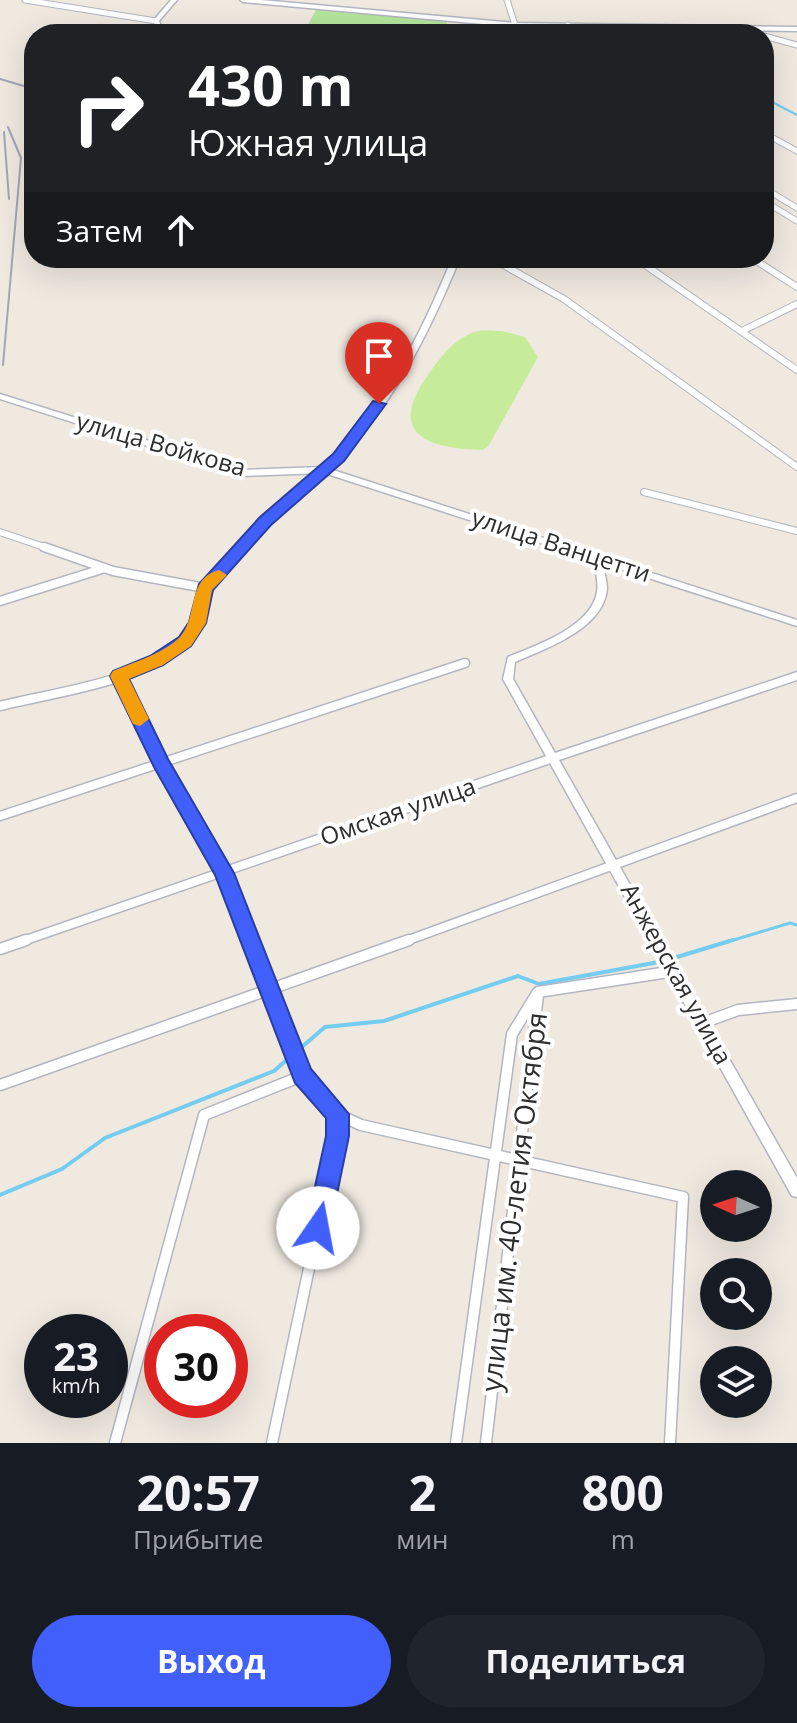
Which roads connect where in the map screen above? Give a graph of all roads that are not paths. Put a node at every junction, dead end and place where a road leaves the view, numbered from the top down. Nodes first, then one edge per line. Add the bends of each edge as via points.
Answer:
1 (25, 0) edge
2 (174, 0) edge
3 (243, 0) edge
4 (507, 0) edge
5 (156, 21) junction
6 (501, 23) joint
7 (158, 24) edge
8 (508, 24) edge
9 (515, 24) edge
10 (774, 29) edge
11 (797, 29) edge
12 (774, 39) edge
13 (797, 45) edge
14 (774, 138) edge
15 (797, 151) edge
16 (774, 194) edge
17 (774, 207) edge
18 (797, 208) edge
19 (797, 221) edge
20 (452, 268) edge
21 (509, 268) edge
22 (650, 268) edge
23 (768, 268) edge
24 (797, 287) edge
25 (797, 304) edge
26 (742, 331) junction
27 (797, 370) edge
28 (0, 396) edge
29 (797, 467) edge
30 (324, 470) junction
31 (644, 492) dead end
32 (797, 531) edge
33 (0, 532) edge
34 (597, 559) junction
35 (105, 568) junction
36 (205, 588) junction
37 (0, 601) edge
38 (797, 623) edge
39 (465, 663) dead end
40 (119, 676) junction
41 (797, 676) edge
42 (0, 706) edge
43 (553, 758) junction
44 (160, 762) junction
45 (797, 798) edge
46 (0, 816) edge
47 (615, 867) junction
48 (224, 873) junction
49 (0, 949) edge
50 (675, 971) junction
51 (269, 989) junction
52 (538, 992) junction
53 (797, 1004) edge
54 (703, 1023) junction
55 (302, 1076) junction
56 (0, 1085) edge
57 (337, 1114) junction
58 (496, 1153) junction
59 (517, 1159) junction
60 (797, 1191) edge
61 (115, 1443) edge
62 (272, 1443) edge
63 (456, 1443) edge
64 (486, 1443) edge
65 (670, 1443) edge

1 - 5 street via 117,19
2 - 5 street
3 - 6 street
4 - 9 street
5 - 7 street
6 - 8 street
10 - 11 street
12 - 13 street
14 - 15 street
16 - 18 street
17 - 19 street
20 - 30 street via 431,323 393,385
21 - 29 street via 564,299
22 - 26 street
23 - 24 street
25 - 26 street
26 - 27 street
28 - 30 street, улица Войкова via 241,473
30 - 34 street, улица Ванцетти
30 - 36 street via 266,521
31 - 32 street
33 - 35 street
34 - 38 street, улица Ванцетти
34 - 43 street, Анжерская улица via 603,591 587,621 511,660 508,679
35 - 36 street
35 - 37 street
36 - 40 street via 197,623 185,642
39 - 44 street
40 - 42 street
40 - 44 street
41 - 43 street, Омская улица
43 - 47 street, Анжерская улица
43 - 48 street, Омская улица
44 - 46 street
44 - 48 street
45 - 47 street
47 - 50 street, Анжерская улица
47 - 51 street
48 - 49 street, Омская улица
48 - 51 street
50 - 52 street
50 - 54 street, Анжерская улица
51 - 55 street
51 - 56 street
52 - 58 street, улица им. 40-летия Октября via 512,1034
52 - 59 street, улица им. 40-летия Октября
53 - 54 street via 738,1010
54 - 60 street, Анжерская улица
55 - 57 street
55 - 61 street via 204,1115
57 - 58 street via 361,1125
57 - 62 street via 337,1136
58 - 59 street
58 - 63 street, улица им. 40-летия Октября
59 - 64 street, улица им. 40-летия Октября
59 - 65 street via 683,1197

